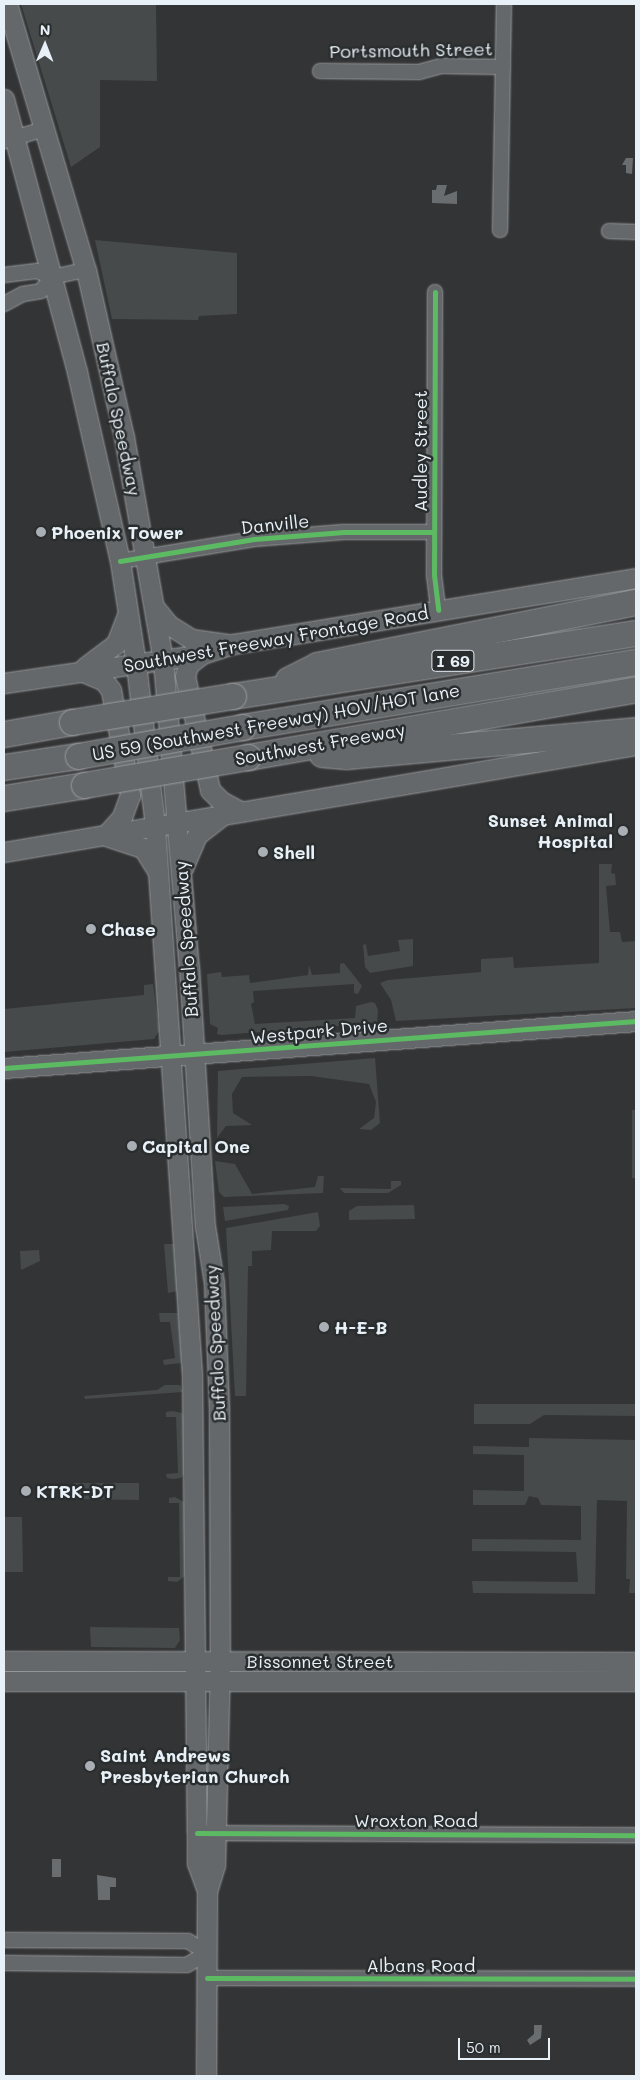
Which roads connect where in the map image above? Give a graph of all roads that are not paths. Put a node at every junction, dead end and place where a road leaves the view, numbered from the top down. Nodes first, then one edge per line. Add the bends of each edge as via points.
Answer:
1 (8, 4) edge
2 (504, 4) edge
3 (503, 67) junction
4 (320, 71) dead end
5 (4, 99) edge
6 (44, 130) junction
7 (10, 139) edge
8 (500, 230) dead end
9 (609, 231) dead end
10 (636, 232) edge
11 (86, 270) junction
12 (4, 275) edge
13 (52, 277) junction
14 (435, 292) dead end
15 (4, 304) edge
16 (434, 532) junction
17 (147, 556) junction
18 (120, 561) junction
19 (636, 578) edge
20 (636, 602) edge
21 (155, 607) junction
22 (128, 610) junction
23 (438, 610) junction
24 (636, 633) edge
25 (233, 644) junction
26 (202, 654) junction
27 (163, 660) junction
28 (636, 662) edge
29 (136, 664) junction
30 (79, 670) junction
31 (4, 683) edge
32 (269, 690) junction
33 (636, 690) edge
34 (4, 725) edge
35 (33, 728) junction
36 (636, 730) edge
37 (4, 734) edge
38 (636, 746) edge
39 (280, 751) junction
40 (4, 768) edge
41 (4, 798) edge
42 (233, 812) junction
43 (177, 823) junction
44 (155, 826) junction
45 (105, 836) junction
46 (4, 852) edge
47 (158, 872) junction
48 (181, 874) junction
49 (636, 1021) edge
50 (194, 1055) junction
51 (171, 1056) junction
52 (4, 1068) edge
53 (206, 1226) junction
54 (182, 1229) junction
55 (193, 1408) junction
56 (219, 1408) junction
57 (194, 1660) junction
58 (4, 1661) edge
59 (220, 1661) junction
60 (636, 1662) edge
61 (4, 1680) edge
62 (194, 1681) junction
63 (218, 1681) junction
64 (636, 1681) edge
65 (196, 1833) junction
66 (216, 1833) junction
67 (636, 1835) edge
68 (207, 1891) junction
69 (4, 1940) edge
70 (207, 1953) junction
71 (4, 1963) edge
72 (207, 1978) junction
73 (636, 1980) edge
74 (206, 2076) edge

1 - 6 main road, Buffalo Speedway
2 - 3 street
3 - 4 street, Portsmouth Street via 442,66 419,72
3 - 8 street
5 - 7 main road, Buffalo Speedway
6 - 7 street
6 - 11 main road, Buffalo Speedway
7 - 13 main road, Buffalo Speedway
9 - 10 street
11 - 13 street
11 - 17 main road, Buffalo Speedway
12 - 13 street via 37,271
13 - 15 street via 40,291 23,294
13 - 18 main road, Buffalo Speedway
14 - 16 street, Audley Street
16 - 17 street, Danville via 344,532 259,538
16 - 23 street, Audley Street
17 - 18 street, Danville
17 - 21 main road, Buffalo Speedway
18 - 22 main road, Buffalo Speedway
19 - 23 main road, Southwest Freeway Frontage Road
20 - 32 highway via 318,664
21 - 25 main road via 169,625 191,639
21 - 27 main road, Buffalo Speedway
22 - 29 main road, Buffalo Speedway
22 - 30 main road via 116,644
23 - 25 main road, Southwest Freeway Frontage Road
24 - 32 highway, I 69
25 - 26 main road, Southwest Freeway Frontage Road
26 - 27 main road, Southwest Freeway Frontage Road
26 - 42 main road via 188,665 185,676 210,790
27 - 29 main road, Southwest Freeway Frontage Road
27 - 43 main road, Buffalo Speedway
28 - 40 highway, US 59 (Southwest Freeway) HOV/HOT lane, bridge
29 - 30 main road, Southwest Freeway Frontage Road
29 - 44 main road, Buffalo Speedway
30 - 31 main road, Southwest Freeway Frontage Road
30 - 45 main road via 96,676 111,690 130,795 122,817
32 - 35 highway, I 69, bridge
33 - 39 highway, Southwest Freeway
34 - 35 highway
35 - 37 highway, I 69
36 - 39 highway via 346,756
38 - 42 main road
39 - 41 highway, Southwest Freeway, bridge
42 - 43 main road
42 - 48 main road via 197,835
43 - 44 main road
43 - 48 main road, Buffalo Speedway
44 - 45 main road
44 - 47 main road, Buffalo Speedway
45 - 46 main road
45 - 47 main road via 143,848
47 - 51 main road, Buffalo Speedway
48 - 50 main road, Buffalo Speedway
49 - 50 main road, Westpark Drive
50 - 51 main road, Westpark Drive
50 - 53 main road, Buffalo Speedway
51 - 52 main road, Westpark Drive
51 - 54 main road, Buffalo Speedway
53 - 54 main road
53 - 56 main road, Buffalo Speedway via 214,1283
54 - 55 main road, Buffalo Speedway
55 - 56 main road
55 - 57 main road, Buffalo Speedway
56 - 59 main road, Buffalo Speedway
57 - 58 main road, Bissonnet Street
57 - 59 main road, Bissonnet Street
57 - 62 main road, Buffalo Speedway
59 - 60 main road, Bissonnet Street
59 - 63 main road, Buffalo Speedway
61 - 62 main road, Bissonnet Street
62 - 63 main road, Bissonnet Street
62 - 65 main road, Buffalo Speedway
63 - 64 main road, Bissonnet Street
63 - 66 main road, Buffalo Speedway
65 - 66 street, Wroxton Road
65 - 68 main road, Buffalo Speedway via 197,1863
66 - 67 street, Wroxton Road
66 - 68 main road, Buffalo Speedway via 215,1865
68 - 70 main road, Buffalo Speedway
69 - 70 street via 188,1941
70 - 71 street via 188,1965
70 - 72 main road, Buffalo Speedway
72 - 73 street, Albans Road
72 - 74 main road, Buffalo Speedway

